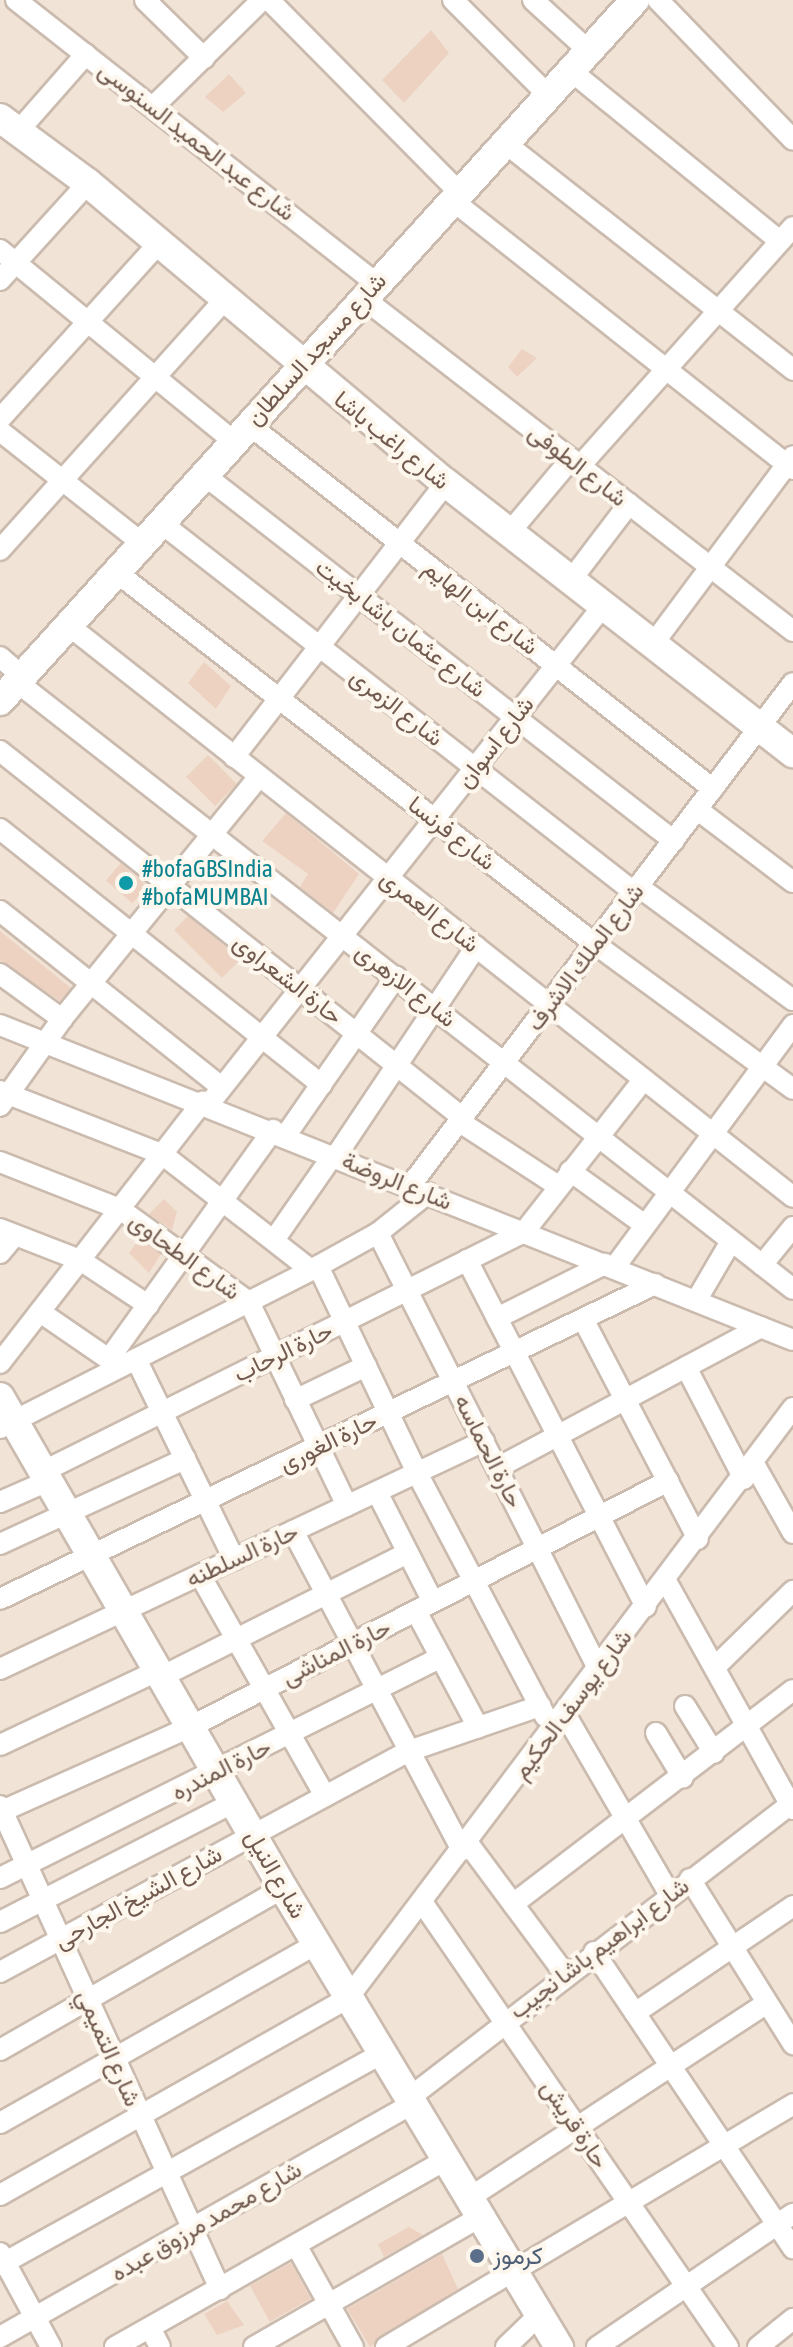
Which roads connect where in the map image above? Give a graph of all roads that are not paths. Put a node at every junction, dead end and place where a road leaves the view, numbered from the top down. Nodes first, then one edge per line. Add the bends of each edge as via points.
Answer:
1 (16, 0) edge
2 (145, 0) edge
3 (262, 0) edge
4 (269, 0) edge
5 (453, 0) edge
6 (533, 0) edge
7 (658, 0) edge
8 (629, 2) edge
9 (86, 54) junction
10 (204, 58) junction
11 (579, 60) junction
12 (547, 94) junction
13 (154, 106) junction
14 (10, 123) edge
15 (793, 140) edge
16 (505, 143) junction
17 (88, 183) junction
18 (456, 196) junction
19 (786, 234) edge
20 (158, 244) junction
21 (8, 256) edge
22 (0, 280) edge
23 (369, 291) junction
24 (224, 300) junction
25 (718, 311) junction
26 (89, 322) junction
27 (301, 367) junction
28 (793, 370) edge
29 (664, 372) junction
30 (156, 377) junction
31 (0, 419) edge
32 (0, 431) edge
33 (241, 432) junction
34 (575, 463) junction
35 (791, 463) edge
36 (203, 474) junction
37 (63, 480) junction
38 (446, 483) junction
39 (629, 504) junction
40 (151, 532) junction
41 (509, 533) junction
42 (400, 543) junction
43 (0, 550) edge
44 (711, 568) junction
45 (116, 572) junction
46 (571, 580) junction
47 (359, 595) junction
48 (603, 606) junction
49 (68, 625) junction
50 (793, 631) edge
51 (653, 644) junction
52 (320, 646) junction
53 (0, 657) edge
54 (556, 666) junction
55 (793, 683) edge
56 (13, 687) edge
57 (279, 698) junction
58 (515, 717) junction
59 (761, 727) junction
60 (0, 751) edge
61 (793, 753) edge
62 (234, 757) junction
63 (475, 768) junction
64 (259, 777) junction
65 (713, 789) junction
66 (698, 810) junction
67 (434, 819) junction
68 (0, 829) edge
69 (212, 834) junction
70 (674, 841) junction
71 (387, 878) junction
72 (793, 882) edge
73 (171, 886) junction
74 (637, 890) junction
75 (0, 911) edge
76 (131, 934) junction
77 (342, 935) junction
78 (595, 944) junction
79 (476, 947) junction
80 (0, 974) edge
81 (396, 977) junction
82 (91, 983) junction
83 (300, 988) junction
84 (793, 1000) edge
85 (549, 1005) junction
86 (435, 1008) junction
87 (62, 1019) junction
88 (0, 1025) edge
89 (793, 1025) edge
90 (357, 1033) junction
91 (261, 1037) junction
92 (46, 1043) junction
93 (505, 1063) junction
94 (397, 1065) junction
95 (762, 1066) junction
96 (644, 1079) junction
97 (322, 1085) junction
98 (793, 1089) edge
99 (3, 1097) edge
100 (211, 1097) junction
101 (461, 1120) junction
102 (280, 1133) junction
103 (713, 1134) junction
104 (598, 1136) junction
105 (162, 1154) junction
106 (335, 1155) junction
107 (0, 1162) edge
108 (564, 1178) junction
109 (419, 1190) junction
110 (670, 1192) junction
111 (793, 1197) edge
112 (223, 1199) junction
113 (120, 1209) junction
114 (645, 1225) junction
115 (793, 1227) edge
116 (7, 1232) edge
117 (524, 1232) junction
118 (378, 1233) junction
119 (274, 1240) junction
120 (731, 1241) junction
121 (185, 1252) junction
122 (0, 1253) edge
123 (80, 1260) junction
124 (467, 1260) junction
125 (762, 1265) junction
126 (610, 1266) junction
127 (315, 1268) junction
128 (655, 1284) junction
129 (793, 1289) edge
130 (408, 1290) junction
131 (696, 1301) junction
132 (249, 1302) junction
133 (148, 1305) junction
134 (40, 1312) junction
135 (497, 1318) junction
136 (583, 1319) junction
137 (345, 1321) junction
138 (761, 1327) junction
139 (793, 1340) edge
140 (514, 1352) junction
141 (274, 1356) junction
142 (122, 1362) junction
143 (0, 1363) edge
144 (366, 1366) junction
145 (686, 1367) junction
146 (454, 1381) junction
147 (295, 1400) junction
148 (625, 1400) junction
149 (793, 1408) edge
150 (162, 1412) junction
151 (389, 1413) junction
152 (5, 1416) edge
153 (557, 1435) junction
154 (484, 1441) junction
155 (318, 1447) junction
156 (185, 1459) junction
157 (497, 1468) junction
158 (749, 1472) junction
159 (417, 1473) junction
160 (45, 1476) junction
161 (668, 1481) junction
162 (377, 1492) junction
163 (206, 1501) junction
164 (0, 1502) edge
165 (347, 1506) junction
166 (66, 1514) junction
167 (599, 1517) junction
168 (293, 1531) junction
169 (793, 1533) edge
170 (698, 1539) junction
171 (0, 1544) edge
172 (538, 1548) junction
173 (408, 1553) junction
174 (91, 1556) junction
175 (234, 1559) junction
176 (200, 1575) junction
177 (473, 1581) junction
178 (666, 1581) junction
179 (793, 1591) edge
180 (326, 1594) junction
181 (0, 1599) edge
182 (424, 1606) junction
183 (646, 1607) junction
184 (123, 1611) junction
185 (236, 1639) junction
186 (352, 1644) junction
187 (441, 1657) junction
188 (715, 1667) junction
189 (0, 1669) edge
190 (598, 1669) junction
191 (159, 1674) junction
192 (264, 1689) junction
193 (377, 1690) junction
194 (793, 1690) edge
195 (540, 1706) junction
196 (685, 1706) dead end
197 (559, 1722) junction
198 (190, 1727) junction
199 (478, 1727) junction
200 (747, 1727) junction
201 (656, 1733) dead end
202 (290, 1734) junction
203 (0, 1745) edge
204 (409, 1751) junction
205 (714, 1753) junction
206 (217, 1771) junction
207 (683, 1778) junction
208 (325, 1796) junction
209 (234, 1802) junction
210 (792, 1805) edge
211 (1, 1810) edge
212 (626, 1820) junction
213 (253, 1835) junction
214 (464, 1846) junction
215 (27, 1865) junction
216 (0, 1878) edge
217 (690, 1879) junction
218 (283, 1888) junction
219 (670, 1895) junction
220 (43, 1900) junction
221 (422, 1902) junction
222 (513, 1904) junction
223 (793, 1906) edge
224 (0, 1922) edge
225 (61, 1939) junction
226 (316, 1944) junction
227 (732, 1947) junction
228 (594, 1952) junction
229 (0, 1972) edge
230 (565, 1974) junction
231 (348, 1998) junction
232 (89, 2000) junction
233 (767, 2003) junction
234 (635, 2013) junction
235 (787, 2020) edge
236 (503, 2021) junction
237 (793, 2044) edge
238 (0, 2050) edge
239 (382, 2053) junction
240 (116, 2058) junction
241 (671, 2066) junction
242 (411, 2101) junction
243 (793, 2104) edge
244 (139, 2117) junction
245 (0, 2123) edge
246 (577, 2128) junction
247 (724, 2146) junction
248 (446, 2160) junction
249 (166, 2173) junction
250 (0, 2195) edge
251 (628, 2203) junction
252 (474, 2208) junction
253 (785, 2219) edge
254 (192, 2229) junction
255 (296, 2245) junction
256 (793, 2248) edge
257 (2, 2260) edge
258 (513, 2272) junction
259 (686, 2286) junction
260 (220, 2289) junction
261 (329, 2304) junction
262 (539, 2315) junction
263 (35, 2318) junction
264 (793, 2319) edge
265 (150, 2328) junction
266 (0, 2337) edge
267 (392, 2346) edge
268 (51, 2347) edge
269 (115, 2347) edge
270 (160, 2347) edge
271 (254, 2347) edge
272 (353, 2347) edge
273 (506, 2347) edge
274 (559, 2347) edge
275 (597, 2347) edge
276 (728, 2347) edge
277 (758, 2347) edge

1 - 9 street, شارع عبد الحميد السنوسى
2 - 10 street
3 - 10 street
4 - 18 street
5 - 12 street
6 - 11 street
7 - 15 street
8 - 11 street, شارع مسجد السلطان
9 - 13 street, شارع عبد الحميد السنوسى
9 - 14 street
10 - 13 street
11 - 12 street, شارع مسجد السلطان
11 - 19 street
12 - 16 street, شارع مسجد السلطان
13 - 23 street, شارع عبد الحميد السنوسى
14 - 17 street, شارع راغب باشا
16 - 18 street, شارع مسجد السلطان
16 - 25 street
17 - 20 street, شارع راغب باشا
17 - 21 street
18 - 23 street, شارع مسجد السلطان
18 - 29 street
19 - 25 street
20 - 24 street, شارع راغب باشا
20 - 26 street
21 - 22 street
21 - 26 street, شارع ابن الهايم
23 - 27 street, شارع مسجد السلطان
23 - 34 street, شارع الطوفى
24 - 27 street, شارع راغب باشا
24 - 30 street
25 - 28 street
25 - 29 street
26 - 30 street, شارع ابن الهايم
26 - 31 street
27 - 33 street, شارع مسجد السلطان
27 - 38 street, شارع راغب باشا
29 - 34 street
29 - 35 street
30 - 33 street, شارع ابن الهايم
30 - 37 street
32 - 37 street, شارع الزمرى
33 - 36 street, شارع مسجد السلطان
33 - 42 street, شارع ابن الهايم
34 - 39 street, شارع الطوفى
34 - 41 street
35 - 44 street
36 - 40 street, شارع مسجد السلطان
36 - 47 street, شارع عثمان باشا بخيت
37 - 40 street, شارع الزمرى
37 - 43 street
38 - 41 street, شارع راغب باشا
38 - 42 street
39 - 44 street, شارع الطوفى
39 - 46 street
40 - 45 street, شارع مسجد السلطان
40 - 52 street, شارع الزمرى
41 - 46 street, شارع راغب باشا
42 - 47 street
42 - 54 street, شارع ابن الهايم
44 - 50 street, شارع الطوفى
44 - 51 street
45 - 49 street, شارع مسجد السلطان
45 - 57 street, شارع فرنسا
46 - 48 street, شارع راغب باشا
47 - 52 street
47 - 58 street, شارع عثمان باشا بخيت
48 - 51 street, شارع راغب باشا
48 - 54 street, شارع اسوان
49 - 56 street, شارع مسجد السلطان
49 - 62 street, شارع العمرى
51 - 59 street, شارع راغب باشا
52 - 57 street
52 - 63 street, شارع الزمرى
53 - 56 street, شارع الازهرى
54 - 58 street, شارع اسوان
54 - 65 street, شارع ابن الهايم
55 - 59 street, شارع الملك الاشرف
56 - 69 street, شارع الازهرى
57 - 62 street
57 - 67 street, شارع فرنسا
58 - 63 street, شارع اسوان
58 - 70 street, شارع عثمان باشا بخيت
59 - 61 street, شارع راغب باشا
59 - 65 street, شارع الملك الاشرف
60 - 73 street, حارة الشعراوى
62 - 64 street, شارع العمرى
63 - 67 street, شارع اسوان
63 - 74 street, شارع الزمرى
64 - 69 street
64 - 71 street, شارع العمرى
65 - 66 street, شارع الملك الاشرف
66 - 70 street, شارع الملك الاشرف
66 - 72 street
67 - 71 street, شارع اسوان
67 - 78 street, شارع فرنسا
68 - 76 street
69 - 73 street
69 - 77 street, شارع الازهرى
70 - 74 street, شارع الملك الاشرف
71 - 77 street, شارع اسوان
71 - 79 street, شارع العمرى
73 - 76 street
73 - 83 street, حارة الشعراوى
74 - 78 street, شارع الملك الاشرف
74 - 84 street, شارع الزمرى
75 - 82 street
76 - 82 street
76 - 91 street
77 - 81 street, شارع الازهرى
77 - 83 street, شارع اسوان
78 - 85 street, شارع الملك الاشرف
78 - 95 street, شارع فرنسا
79 - 85 street, شارع العمرى
79 - 86 street
80 - 87 street
81 - 86 street, شارع الازهرى
81 - 90 street
82 - 87 street
82 - 100 street
83 - 90 street, حارة الشعراوى
83 - 91 street, شارع اسوان
85 - 93 street, شارع الملك الاشرف
85 - 96 street, شارع العمرى
86 - 93 street, شارع الازهرى
86 - 94 street
87 - 92 street
88 - 92 street, شارع الروضة
89 - 95 street
90 - 94 street, حارة الشعراوى
90 - 97 street
91 - 97 street
91 - 100 street, شارع اسوان
92 - 99 street
92 - 100 street, شارع الروضة
93 - 101 street, شارع الملك الاشرف
93 - 104 street, شارع الازهرى
94 - 101 street, حارة الشعراوى
94 - 106 street
95 - 98 street, شارع فرنسا
95 - 103 street
96 - 103 street, شارع العمرى
96 - 104 street
97 - 102 street
99 - 105 street
100 - 102 street, شارع الروضة
100 - 105 street, شارع اسوان
101 - 108 street, حارة الشعراوى
101 - 109 street, شارع الملك الاشرف
102 - 106 street, شارع الروضة
102 - 112 street
103 - 110 street
103 - 111 street, شارع العمرى
104 - 108 street
104 - 110 street, شارع الازهرى
105 - 112 street
105 - 113 street, شارع اسوان
106 - 109 street, شارع الروضة
106 - 119 street
107 - 113 street, شارع الطحاوى
108 - 114 street, حارة الشعراوى
108 - 117 street
109 - 117 street, شارع الروضة
109 - 118 street, شارع الملك الاشرف
110 - 114 street
110 - 120 street, شارع الازهرى
112 - 119 street
112 - 121 street
113 - 121 street, شارع الطحاوى
113 - 123 street, شارع اسوان
114 - 126 street
115 - 125 street
116 - 122 street
116 - 123 street
117 - 124 street, حارة الرحاب
117 - 126 street, شارع الروضة
118 - 127 street, شارع الملك الاشرف
118 - 130 street, حارة الحماسه
119 - 127 street
120 - 125 street, شارع الازهرى
120 - 131 street
121 - 132 street, شارع الطحاوى
121 - 133 street
123 - 133 street
123 - 134 street, شارع اسوان
124 - 130 street, حارة الرحاب
124 - 135 street
125 - 129 street, شارع الازهرى
126 - 128 street, شارع الروضة
126 - 135 street
127 - 132 street, شارع الملك الاشرف
127 - 137 street
128 - 131 street, شارع الروضة
128 - 136 street, حارة الغورى
130 - 137 street, حارة الرحاب
130 - 146 street, حارة الحماسه
131 - 138 street, شارع الروضة
132 - 141 street, شارع الطحاوى
132 - 142 street, شارع الملك الاشرف
133 - 142 street
134 - 142 street
134 - 143 street, شارع اسوان
135 - 140 street
136 - 140 street, حارة الغورى
136 - 148 street
137 - 141 street, حارة الرحاب
137 - 144 street
138 - 139 street, شارع الروضة
138 - 145 street
140 - 146 street, حارة الغورى
140 - 153 street
141 - 147 street, شارع الطحاوى
141 - 150 street, حارة الرحاب
142 - 150 street
142 - 152 street, شارع الملك الاشرف
144 - 147 street
144 - 151 street
145 - 148 street
145 - 158 street
146 - 151 street, حارة الغورى
146 - 154 street, حارة الحماسه
147 - 155 street, شارع الطحاوى
148 - 153 street
148 - 161 street
149 - 158 street, شارع يوسف الحكيم
150 - 156 street
150 - 160 street, حارة الرحاب
151 - 155 street, حارة الغورى
151 - 159 street
152 - 160 street, شارع النيل
153 - 157 street
153 - 167 street
154 - 157 street, حارة الحماسه
154 - 159 street, حارة السلطنه
155 - 163 street, حارة الغورى
155 - 165 street, شارع الطحاوى
156 - 163 street
156 - 166 street
157 - 172 street, حارة الحماسه
158 - 169 street
158 - 170 street, شارع يوسف الحكيم
159 - 162 street, حارة السلطنه
159 - 177 street
160 - 164 street, حارة الرحاب
160 - 166 street, شارع النيل
161 - 167 street, حارة المناشى
161 - 170 street
162 - 165 street, حارة السلطنه
162 - 173 street
163 - 174 street, حارة الغورى
163 - 175 street
165 - 168 street, حارة السلطنه
166 - 171 street
166 - 174 street, شارع النيل
167 - 172 street, حارة المناشى
167 - 183 street
168 - 175 street, حارة السلطنه
168 - 180 street
170 - 178 street, شارع يوسف الحكيم
172 - 177 street, حارة المناشى
172 - 190 street, حارة الحماسه
173 - 180 street
173 - 182 street
174 - 181 street, حارة الغورى
174 - 184 street, شارع النيل
175 - 176 street, حارة السلطنه
176 - 184 street, حارة السلطنه
176 - 185 street
177 - 182 street, حارة المناشى
177 - 195 street
178 - 183 street, شارع يوسف الحكيم
178 - 188 street
179 - 188 street
180 - 185 street
180 - 186 street
182 - 186 street, حارة المناشى
182 - 187 street
183 - 190 street, شارع يوسف الحكيم
184 - 189 street, حارة السلطنه
184 - 191 street, شارع النيل
185 - 191 street
185 - 192 street
186 - 192 street, حارة المناشى
186 - 193 street
187 - 193 street, حارة المندره
187 - 199 street
188 - 200 street
190 - 197 street, شارع يوسف الحكيم
191 - 198 street, شارع النيل
191 - 203 street
192 - 198 street, حارة المناشى
192 - 202 street
193 - 202 street, حارة المندره
193 - 204 street
194 - 200 street
195 - 197 street
195 - 199 street, شارع الشيخ الجارحى
196 - 205 street
197 - 212 street
197 - 214 street, شارع يوسف الحكيم
198 - 206 street, شارع النيل
198 - 211 street, حارة المناشى
199 - 204 street, شارع الشيخ الجارحى
200 - 205 street
200 - 210 street
201 - 207 street
202 - 206 street, حارة المندره
202 - 208 street
204 - 208 street, شارع الشيخ الجارحى
204 - 214 street
205 - 207 street
206 - 209 street, شارع النيل
206 - 215 street, حارة المندره
207 - 212 street
208 - 213 street, شارع الشيخ الجارحى
209 - 213 street, شارع النيل
209 - 220 street
210 - 217 street, شارع ابراهيم باشا نجيب
211 - 215 street, شارع التميمي
212 - 219 street
212 - 222 street
213 - 218 street, شارع النيل
213 - 225 street, شارع الشيخ الجارحى
214 - 221 street, شارع يوسف الحكيم
214 - 222 street
215 - 216 street, حارة المندره
215 - 220 street, شارع التميمي
217 - 219 street, شارع ابراهيم باشا نجيب
217 - 227 street
218 - 226 street, شارع النيل
218 - 232 street
219 - 228 street, شارع ابراهيم باشا نجيب
220 - 224 street
220 - 225 street, شارع التميمي
221 - 231 street, شارع يوسف الحكيم
221 - 236 street, حارة قريش
222 - 230 street
223 - 227 street
225 - 229 street, شارع الشيخ الجارحى
225 - 232 street, شارع التميمي
226 - 231 street, شارع النيل
226 - 240 street
227 - 233 street
227 - 234 street
228 - 230 street, شارع ابراهيم باشا نجيب
228 - 234 street
230 - 236 street, شارع ابراهيم باشا نجيب
231 - 239 street, شارع النيل
231 - 244 street
232 - 238 street
232 - 240 street, شارع التميمي
233 - 235 street
233 - 241 street
234 - 241 street
235 - 237 street
236 - 242 street, شارع ابراهيم باشا نجيب
236 - 246 street, حارة قريش
239 - 242 street, شارع النيل
239 - 249 street
240 - 244 street, شارع التميمي
240 - 245 street
241 - 246 street
241 - 247 street
242 - 248 street, شارع النيل
242 - 254 street, شارع محمد مرزوق عبده
243 - 247 street
244 - 249 street, شارع التميمي
244 - 250 street
246 - 251 street, حارة قريش
246 - 252 street
247 - 251 street
247 - 253 street
248 - 252 street, شارع النيل
248 - 255 street
249 - 254 street, شارع التميمي
249 - 257 street
251 - 258 street
251 - 259 street, حارة قريش
252 - 258 street, شارع النيل
252 - 261 street
253 - 256 street
253 - 259 street
254 - 260 street, شارع التميمي
254 - 263 street, شارع محمد مرزوق عبده
255 - 260 street
255 - 261 street
257 - 263 street
258 - 262 street, شارع النيل
258 - 267 street
259 - 275 street
259 - 276 street, حارة قريش
260 - 265 street
261 - 271 street
261 - 272 street
262 - 273 street
262 - 274 street, شارع النيل
263 - 266 street, شارع محمد مرزوق عبده
263 - 268 street
264 - 277 street
265 - 269 street
265 - 270 street

